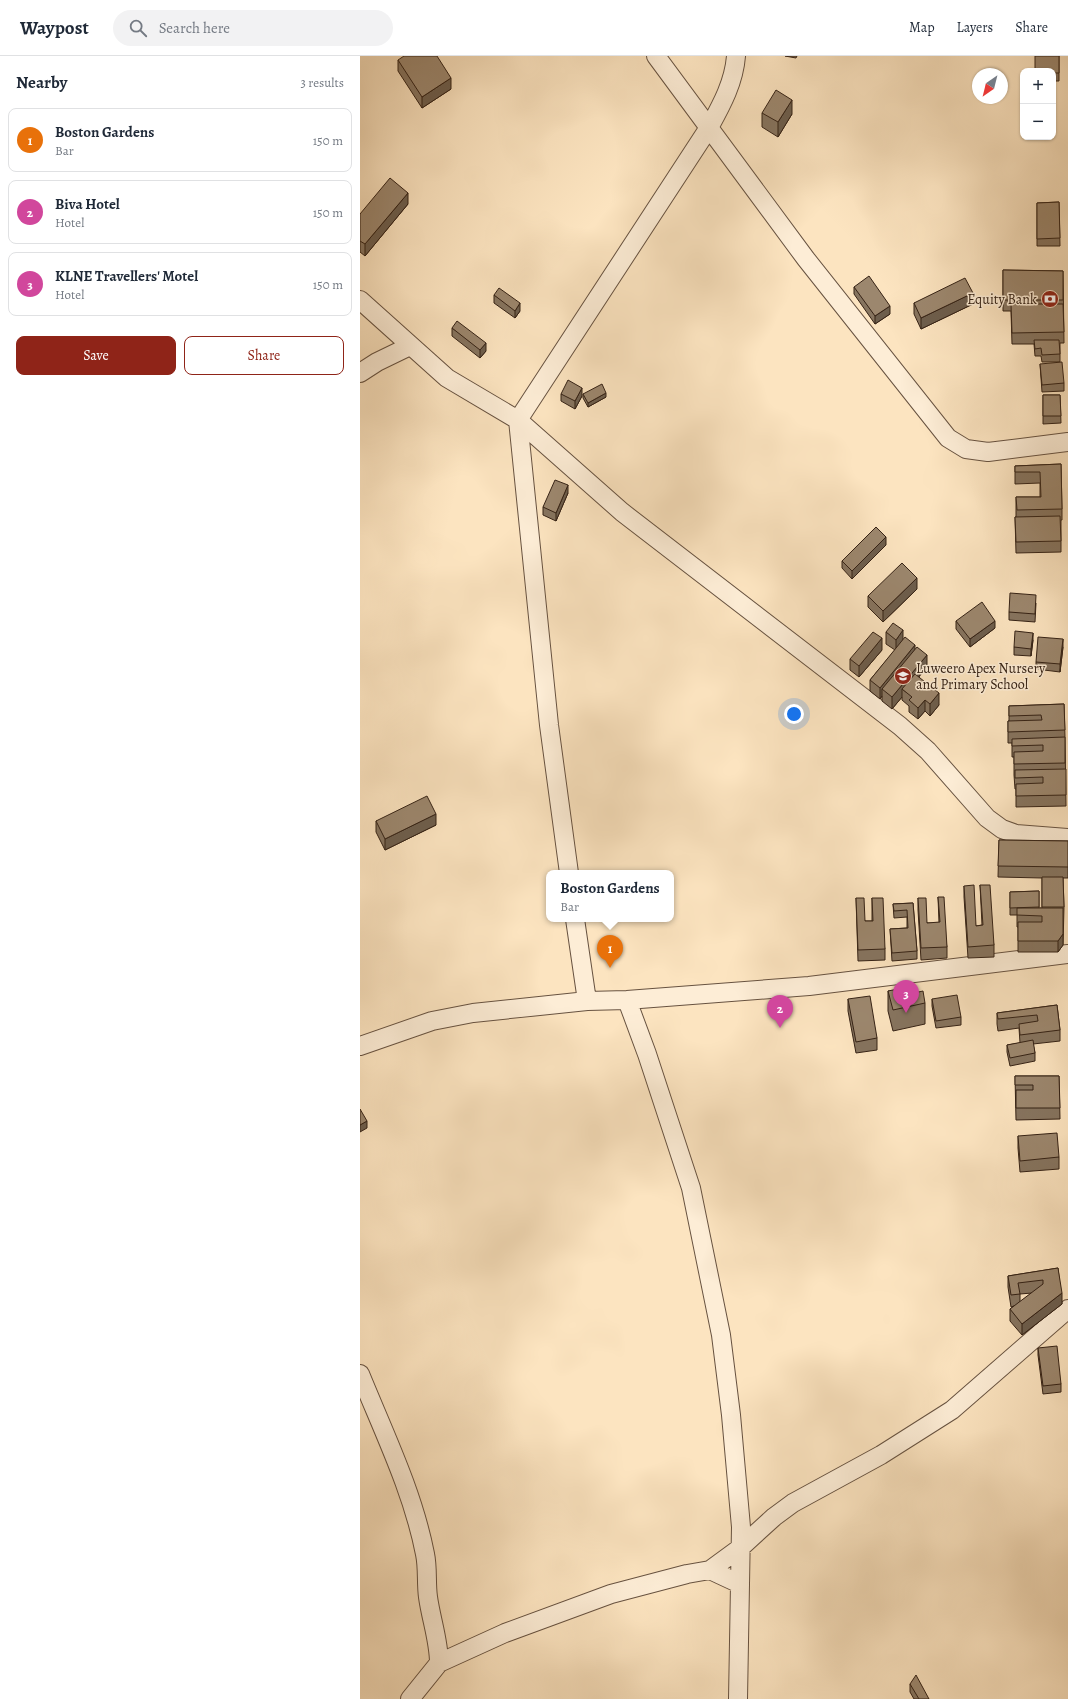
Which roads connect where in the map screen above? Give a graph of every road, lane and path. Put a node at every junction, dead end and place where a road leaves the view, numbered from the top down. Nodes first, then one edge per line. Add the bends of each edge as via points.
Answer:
1 (656, 56) edge
2 (736, 56) edge
3 (710, 126) junction
4 (360, 300) edge
5 (410, 346) junction
6 (360, 373) edge
7 (518, 420) junction
8 (1068, 442) edge
9 (1068, 838) edge
10 (569, 870) edge
11 (576, 922) edge
12 (1068, 954) edge
13 (627, 1000) junction
14 (587, 1001) junction
15 (360, 1046) edge
16 (1068, 1309) edge
17 (360, 1374) edge
18 (740, 1548) junction
19 (710, 1570) junction
20 (740, 1584) junction
21 (439, 1663) junction
22 (410, 1699) edge
23 (738, 1699) edge

1 - 3 street
2 - 3 street via 733,77
3 - 7 street
3 - 8 street via 806,259 948,438 966,449 988,452
4 - 5 street
5 - 6 street
5 - 7 street via 447,378
7 - 9 street via 622,512 900,726 928,751 987,818 1002,829 1016,834
7 - 10 street via 549,725
11 - 14 street
12 - 13 street via 809,986
13 - 14 street
13 - 18 street via 691,1188 707,1260 721,1335 731,1415 741,1527
14 - 15 street via 473,1013 432,1021
16 - 18 street via 952,1410 881,1455 793,1503
17 - 21 street via 403,1478 418,1528 425,1555 428,1595
18 - 19 street
18 - 20 street
19 - 20 street
19 - 21 street via 611,1594 505,1632
20 - 23 street
21 - 22 street

